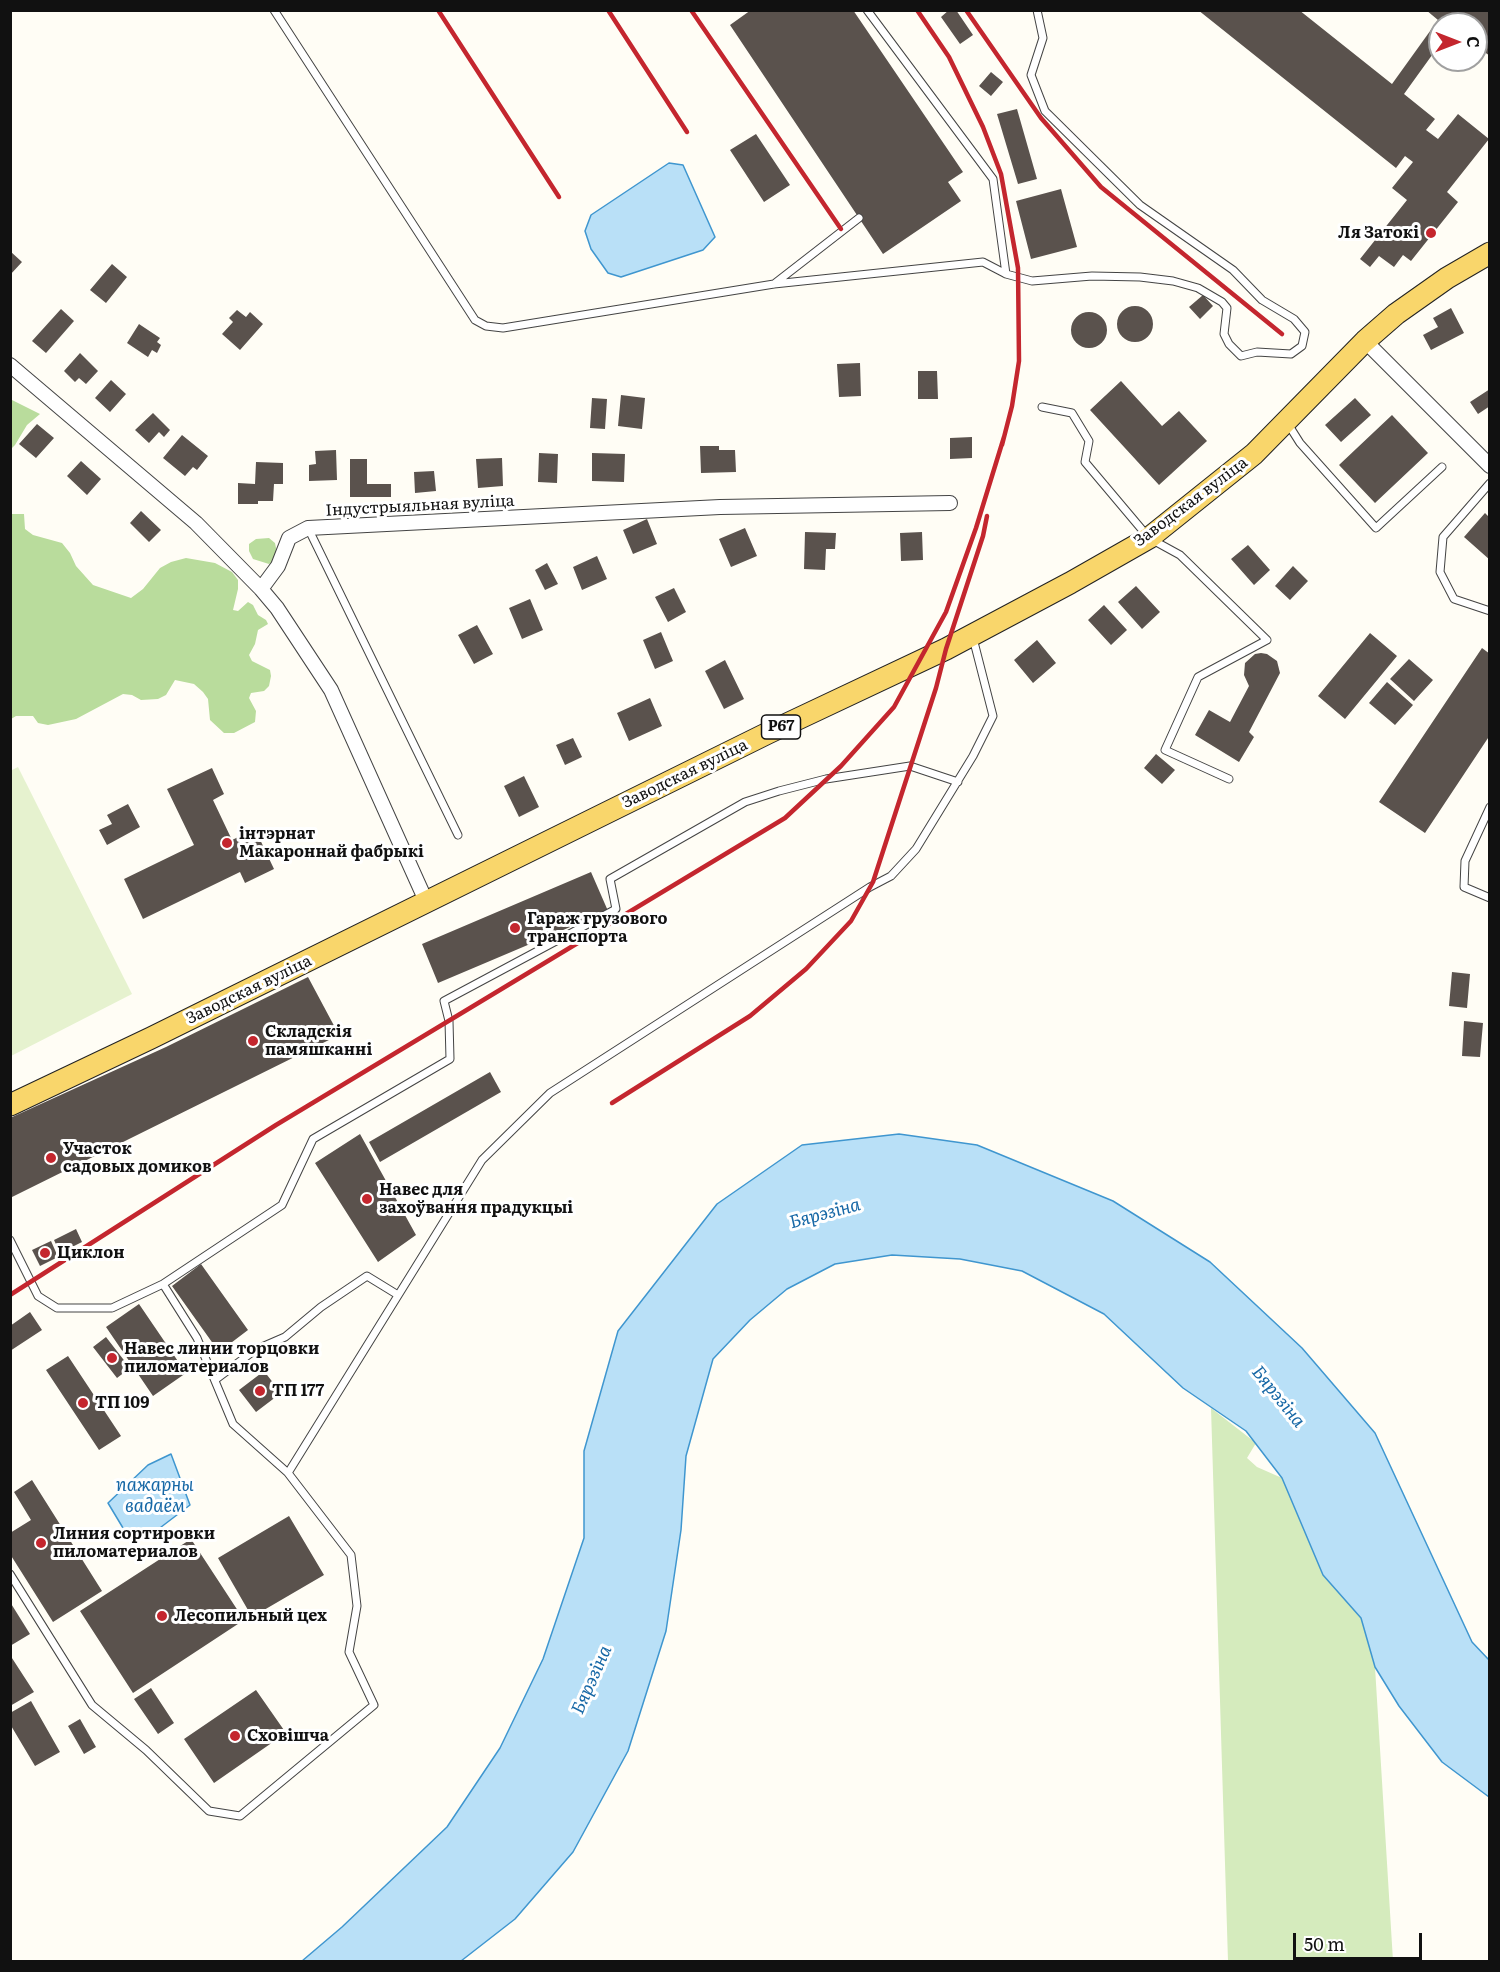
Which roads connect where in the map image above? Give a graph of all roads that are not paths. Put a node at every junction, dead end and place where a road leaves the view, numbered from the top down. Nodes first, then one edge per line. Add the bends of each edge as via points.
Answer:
1 (274, 10) edge
2 (867, 10) edge
3 (1038, 10) edge
4 (859, 218) dead end
5 (1490, 253) edge
6 (1006, 274) junction
7 (774, 284) junction
8 (1365, 341) junction
9 (10, 365) edge
10 (1042, 407) dead end
11 (1286, 422) junction
12 (1490, 466) edge
13 (1442, 467) dead end
14 (1490, 483) edge
15 (950, 503) dead end
16 (308, 528) junction
17 (1149, 538) junction
18 (261, 589) junction
19 (1490, 610) edge
20 (972, 636) junction
21 (1229, 779) dead end
22 (958, 782) junction
23 (1490, 807) edge
24 (459, 835) dead end
25 (1490, 898) edge
26 (426, 902) junction
27 (10, 1105) edge
28 (10, 1240) edge
29 (164, 1284) junction
30 (398, 1294) junction
31 (215, 1380) junction
32 (288, 1473) junction
33 (10, 1574) edge

1 - 7 lane via 475,320 503,328
2 - 6 lane via 993,179
3 - 6 lane via 1043,38 1031,75 1045,111 1140,205 1233,270 1262,300 1294,320 1305,332 1302,346 1291,354 1257,352 1241,356 1224,334 1227,308 1222,302 1198,288 1173,281 1092,276 1032,281
4 - 7 lane
5 - 8 main road, Заводская вуліца / Р67 via 1447,278
6 - 7 lane via 983,262
8 - 11 main road, Заводская вуліца / Р67
8 - 12 street
9 - 18 street via 196,523
10 - 17 lane via 1072,412 1089,441 1085,462
11 - 13 lane via 1376,528
11 - 17 main road, Заводская вуліца / Р67 via 1254,454
14 - 19 lane via 1443,537 1440,572 1454,599
15 - 16 street, Індустрыяльная вуліца via 720,507
16 - 18 street, Індустрыяльная вуліца via 289,538 278,566
16 - 24 lane
17 - 20 main road, Заводская вуліца / Р67
17 - 21 lane via 1180,555 1267,640 1198,677 1165,750
18 - 26 street via 331,690
20 - 22 lane via 993,716
20 - 26 main road, Заводская вуліца / Р67
22 - 29 lane via 910,766 779,791 745,802 610,879 616,909 444,1001 449,1020 450,1059 313,1139 282,1205
22 - 30 lane via 916,849 891,876 550,1093 482,1160
23 - 25 lane via 1465,861 1464,887
26 - 27 main road, Заводская вуліца / Р67
28 - 29 lane via 38,1296 57,1308 112,1308
29 - 31 lane via 197,1338
30 - 31 lane via 367,1276 285,1337 255,1350
30 - 32 lane
31 - 32 lane via 233,1424
32 - 33 lane via 351,1555 357,1606 349,1652 374,1706 240,1816 209,1811 92,1705

